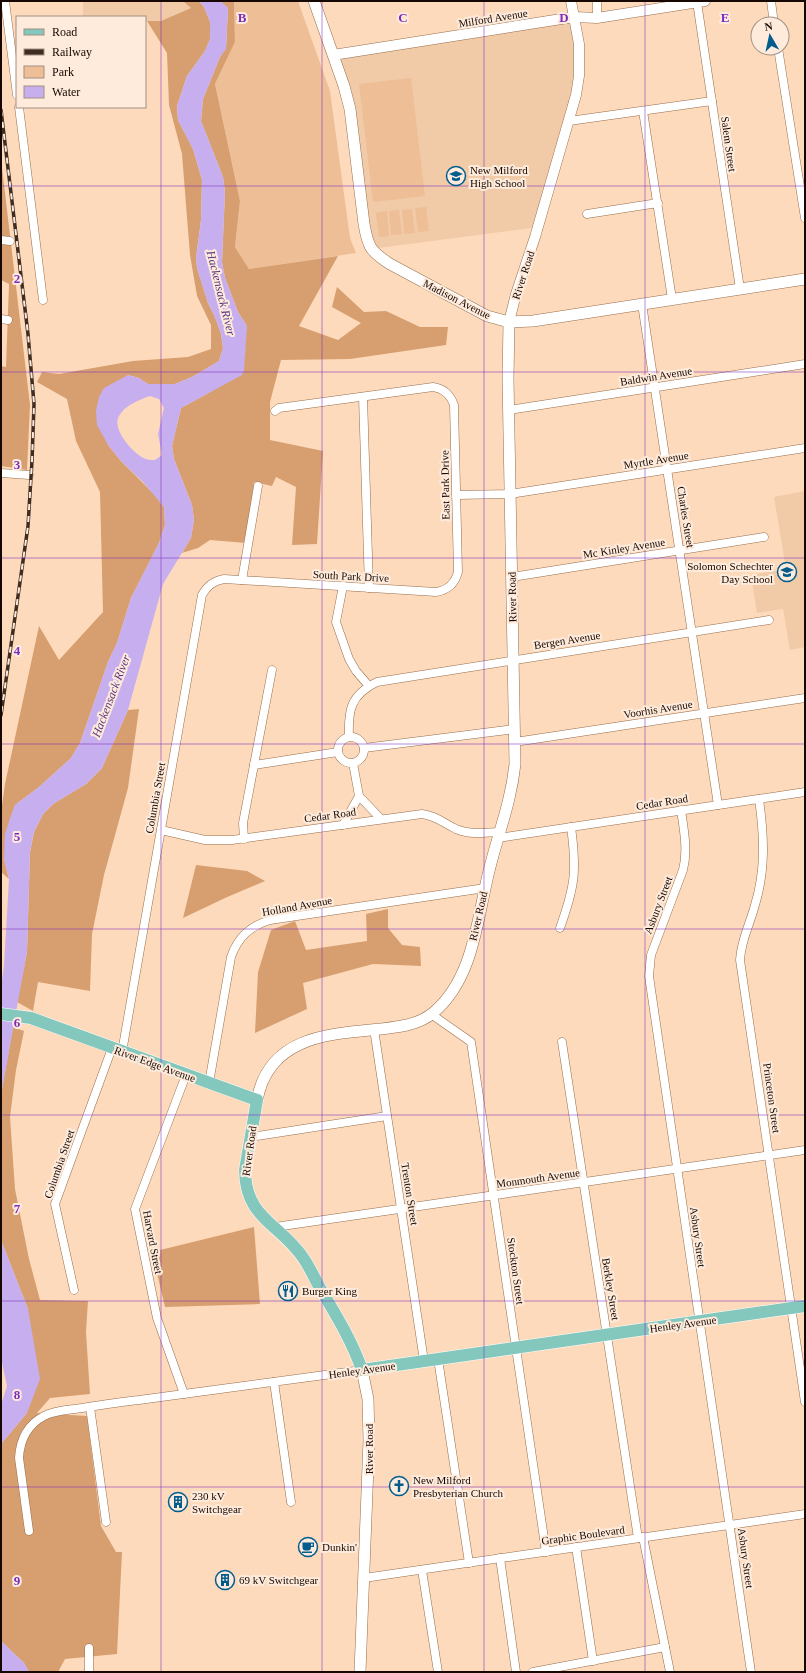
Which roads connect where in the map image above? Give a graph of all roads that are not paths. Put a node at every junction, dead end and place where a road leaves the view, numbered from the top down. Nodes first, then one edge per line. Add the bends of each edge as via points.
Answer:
1 (5, 1) edge
2 (314, 1) edge
3 (571, 1) edge
4 (597, 1) edge
5 (771, 1) edge
6 (701, 2) edge
7 (773, 16) edge
8 (574, 17) junction
9 (598, 18) junction
10 (333, 55) junction
11 (779, 56) edge
12 (16, 87) edge
13 (712, 101) junction
14 (19, 108) edge
15 (643, 111) junction
16 (570, 121) junction
17 (658, 203) junction
18 (587, 214) dead end
19 (805, 218) edge
20 (1, 240) edge
21 (10, 241) dead end
22 (805, 279) edge
23 (740, 289) junction
24 (672, 299) junction
25 (42, 300) dead end
26 (642, 304) junction
27 (509, 322) junction
28 (805, 364) edge
29 (655, 388) junction
30 (363, 397) junction
31 (509, 410) junction
32 (275, 411) dead end
33 (805, 448) edge
34 (668, 469) junction
35 (1, 473) edge
36 (29, 475) dead end
37 (258, 486) dead end
38 (510, 494) junction
39 (456, 495) junction
40 (764, 537) dead end
41 (680, 550) junction
42 (512, 577) junction
43 (242, 580) junction
44 (455, 582) joint
45 (343, 586) junction
46 (369, 588) junction
47 (769, 620) dead end
48 (692, 632) junction
49 (514, 660) junction
50 (272, 670) dead end
51 (369, 686) junction
52 (805, 698) edge
53 (704, 713) junction
54 (515, 729) junction
55 (349, 738) junction
56 (515, 742) junction
57 (364, 748) junction
58 (338, 752) junction
59 (353, 762) junction
60 (254, 765) junction
61 (805, 792) edge
62 (359, 796) junction
63 (759, 798) junction
64 (718, 805) junction
65 (681, 810) junction
66 (381, 819) junction
67 (343, 824) junction
68 (571, 827) junction
69 (161, 830) junction
70 (499, 835) junction
71 (244, 839) junction
72 (485, 888) junction
73 (560, 928) dead end
74 (1, 1014) edge
75 (431, 1014) junction
76 (374, 1030) junction
77 (562, 1042) dead end
78 (117, 1050) junction
79 (186, 1075) junction
80 (209, 1083) junction
81 (257, 1100) junction
82 (387, 1116) junction
83 (251, 1137) junction
84 (805, 1150) edge
85 (769, 1156) junction
86 (677, 1169) junction
87 (583, 1182) junction
88 (494, 1196) junction
89 (401, 1209) junction
90 (275, 1227) junction
91 (74, 1290) dead end
92 (805, 1306) edge
93 (791, 1308) junction
94 (699, 1322) junction
95 (607, 1335) junction
96 (516, 1348) junction
97 (438, 1359) junction
98 (424, 1361) junction
99 (362, 1370) junction
100 (274, 1382) junction
101 (184, 1394) junction
102 (805, 1402) edge
103 (90, 1407) junction
104 (291, 1502) dead end
105 (805, 1514) edge
106 (106, 1522) dead end
107 (730, 1525) junction
108 (29, 1531) dead end
109 (640, 1538) junction
110 (576, 1547) junction
111 (546, 1552) junction
112 (500, 1558) junction
113 (469, 1563) junction
114 (422, 1570) junction
115 (364, 1578) junction
116 (665, 1647) junction
117 (89, 1648) dead end
118 (593, 1661) junction
119 (89, 1672) edge
120 (360, 1672) edge
121 (438, 1672) edge
122 (516, 1672) edge
123 (533, 1672) edge
124 (670, 1672) edge
125 (751, 1672) edge

1 - 12 street
2 - 10 main road, Madison Avenue
3 - 8 street, River Road
4 - 9 street
5 - 7 street
6 - 9 street, Milford Avenue
6 - 13 street, Salem Street
8 - 9 street, Milford Avenue
8 - 10 street, Milford Avenue
8 - 16 street, River Road via 579,44 579,66
10 - 27 main road, Madison Avenue via 350,109 367,242 375,254 390,264 487,316
11 - 19 street
13 - 15 street
13 - 23 street, Salem Street
14 - 25 street
15 - 16 street
15 - 17 street
16 - 27 street, River Road
17 - 18 street
17 - 24 street
20 - 21 street
22 - 23 main road, Madison Avenue
23 - 24 main road, Madison Avenue
24 - 26 main road, Madison Avenue
26 - 27 main road, Madison Avenue via 533,321
26 - 29 street, Charles Street
27 - 31 main road, River Road
28 - 29 street, Baldwin Avenue
29 - 31 street, Baldwin Avenue
29 - 34 street, Charles Street
30 - 32 street via 279,408
30 - 39 street, East Park Drive via 433,388 449,394 454,405
30 - 46 street
31 - 38 main road, River Road
33 - 34 street, Myrtle Avenue
34 - 38 street, Myrtle Avenue
34 - 41 street, Charles Street
35 - 36 street
37 - 43 street
38 - 39 street, Myrtle Avenue
38 - 42 main road, River Road
39 - 44 street, East Park Drive via 458,572
40 - 41 street, Mc Kinley Avenue
41 - 42 street, Mc Kinley Avenue
41 - 48 street, Charles Street
42 - 49 main road, River Road
43 - 45 street, South Park Drive
43 - 69 street, Columbia Street via 217,580 206,588 202,596
44 - 46 street, South Park Drive via 449,588 436,592
45 - 46 street, South Park Drive
45 - 51 street via 336,622 349,659
47 - 48 street, Bergen Avenue
48 - 49 street, Bergen Avenue
48 - 53 street, Charles Street
49 - 51 street, Bergen Avenue via 385,680
49 - 54 main road, River Road
50 - 60 street
51 - 55 street via 352,704 348,722
52 - 53 street, Voorhis Avenue
53 - 56 street, Voorhis Avenue
53 - 64 street, Charles Street
54 - 56 main road, River Road
54 - 57 street
55 - 57 street via 356,738
55 - 58 street via 342,741
56 - 70 main road, River Road via 513,784
57 - 59 street via 361,758
58 - 59 street via 343,760
58 - 60 street
59 - 62 street
60 - 71 street via 243,823
61 - 63 street, Cedar Road
62 - 66 street
62 - 67 street
63 - 64 street, Cedar Road
63 - 85 street, Princeton Street via 763,868 755,905 742,941 740,960
64 - 65 street, Cedar Road
65 - 68 street, Cedar Road
65 - 86 street, Asbury Street via 686,860 651,955 649,970
66 - 67 street, Cedar Road
66 - 70 street, Cedar Road via 422,814 439,818 464,832
67 - 71 street, Cedar Road
68 - 70 street, Cedar Road
68 - 73 street via 575,854 574,882
69 - 71 street, Cedar Road via 205,840
69 - 78 street, Columbia Street
70 - 72 main road, River Road
72 - 75 main road, River Road via 465,965 451,992
72 - 80 street, Holland Avenue via 270,920 253,927 240,940 231,957
74 - 78 main road, River Edge Avenue via 31,1018
75 - 76 main road, River Road via 411,1024
75 - 88 street, Stockton Street via 471,1042
76 - 81 main road, River Road via 323,1035 289,1050 266,1074
76 - 82 street, Trenton Street
77 - 87 street, Berkley Street
78 - 79 main road, River Edge Avenue
78 - 91 street, Columbia Street via 55,1204
79 - 80 main road, River Edge Avenue
79 - 101 street, Harvard Street via 135,1209 157,1318
80 - 81 main road, River Edge Avenue
81 - 83 main road, River Road
82 - 83 street
82 - 89 street, Trenton Street
83 - 90 main road, River Road via 245,1170 246,1189 261,1216
84 - 85 street, Monmouth Avenue
85 - 86 street, Monmouth Avenue
85 - 93 street, Princeton Street
86 - 87 street, Monmouth Avenue
86 - 94 street, Asbury Street
87 - 88 street, Monmouth Avenue
87 - 95 street, Berkley Street
88 - 89 street, Monmouth Avenue
88 - 96 street, Stockton Street
89 - 90 street, Monmouth Avenue
89 - 98 street, Trenton Street
90 - 99 main road, River Road via 304,1259 348,1335
92 - 93 main road, Henley Avenue
93 - 94 main road, Henley Avenue
93 - 102 street, Princeton Street
94 - 95 main road, Henley Avenue
94 - 107 street, Asbury Street
95 - 96 main road, Henley Avenue
95 - 109 street, Berkley Street
96 - 97 main road, Henley Avenue
96 - 111 street, Stockton Street
97 - 98 main road, Henley Avenue
97 - 113 street
98 - 99 main road, Henley Avenue
99 - 100 street, Henley Avenue
99 - 115 main road, River Road via 369,1414
100 - 101 street, Henley Avenue
100 - 104 street
101 - 103 street, Henley Avenue
103 - 106 street
103 - 108 street, Henley Avenue via 45,1415 32,1425 24,1436 19,1458
105 - 107 street, Graphic Boulevard
107 - 109 street, Graphic Boulevard
107 - 125 street, Asbury Street
109 - 110 street, Graphic Boulevard
109 - 116 street, Berkley Street
110 - 111 street, Graphic Boulevard
110 - 118 street
111 - 112 street, Graphic Boulevard
112 - 113 street, Graphic Boulevard
112 - 122 street
113 - 114 street, Graphic Boulevard
114 - 115 street, Graphic Boulevard
114 - 121 street
115 - 120 main road, River Road
116 - 118 street
116 - 124 street, Berkley Street
117 - 119 street
118 - 123 street

